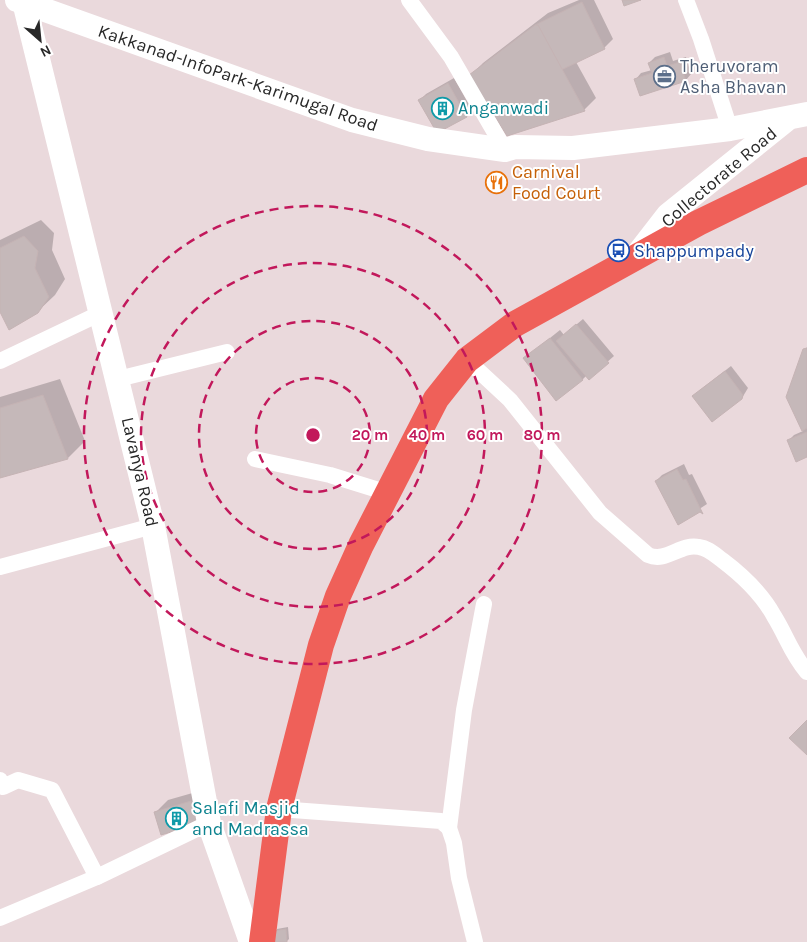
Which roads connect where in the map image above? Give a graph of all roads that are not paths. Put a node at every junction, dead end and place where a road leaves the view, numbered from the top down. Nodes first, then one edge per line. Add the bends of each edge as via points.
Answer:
1 (409, 0) edge
2 (686, 0) edge
3 (20, 1) edge
4 (801, 112) edge
5 (730, 130) junction
6 (505, 150) junction
7 (807, 170) edge
8 (637, 255) junction
9 (101, 313) junction
10 (227, 352) dead end
11 (467, 360) junction
12 (0, 361) edge
13 (118, 379) junction
14 (255, 459) dead end
15 (388, 493) junction
16 (153, 526) junction
17 (0, 567) edge
18 (484, 604) dead end
19 (807, 672) edge
20 (0, 780) edge
21 (279, 809) junction
22 (209, 823) junction
23 (448, 828) junction
24 (97, 877) junction
25 (0, 918) edge
26 (251, 942) edge
27 (262, 942) edge
28 (475, 942) edge

1 - 6 street via 455,64
2 - 5 street
3 - 6 street, Kakkanad-InfoPark-Karimugal Road via 352,120 428,139
3 - 9 street, Lavanya Road
4 - 5 street, Kakkanad-InfoPark-Karimugal Road
4 - 8 street, Collectorate Road via 668,215
5 - 6 street, Kakkanad-InfoPark-Karimugal Road via 573,148 514,147
7 - 8 main road
8 - 11 main road via 515,324
9 - 12 street
9 - 13 street, Lavanya Road
10 - 13 street
11 - 15 main road via 436,399
11 - 19 street via 510,400 600,513 648,555 664,558 697,546 732,568 773,614 786,642
13 - 16 street, Lavanya Road
14 - 15 street via 330,475
15 - 21 main road via 338,596 321,645
16 - 17 street
16 - 22 street, Lavanya Road
18 - 23 street via 464,710
20 - 24 street via 3,787 18,780 52,790
21 - 23 street via 441,821
21 - 27 main road
22 - 24 street
22 - 26 street, Lavanya Road
23 - 28 street
24 - 25 street

